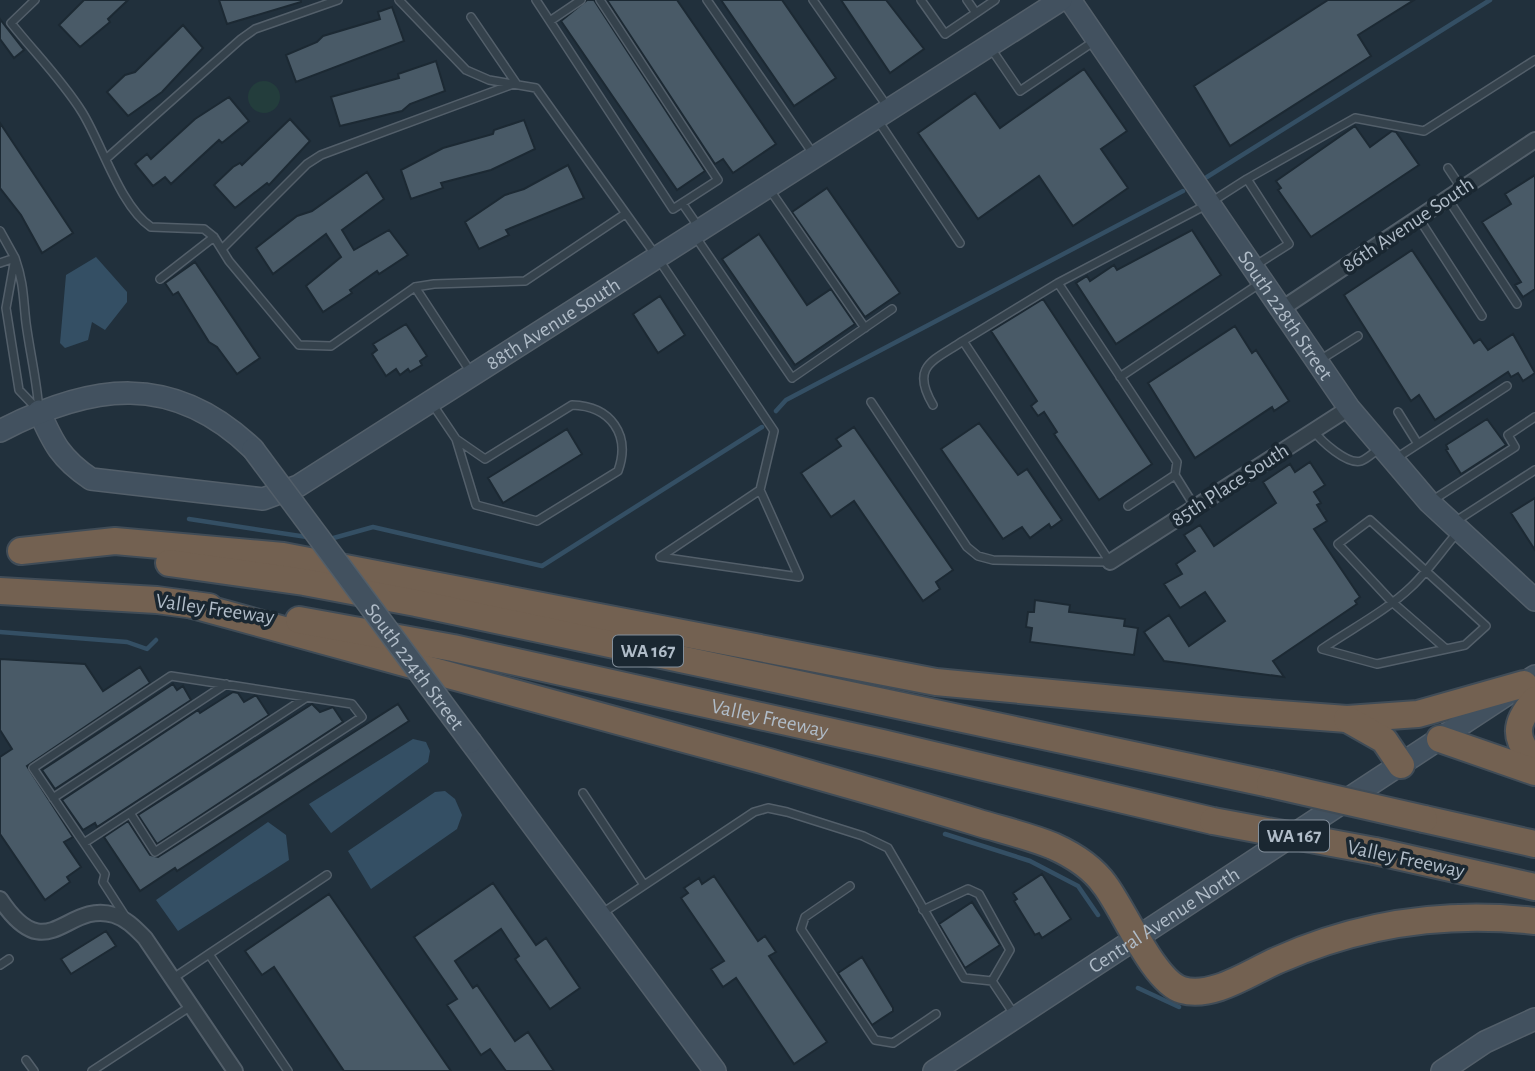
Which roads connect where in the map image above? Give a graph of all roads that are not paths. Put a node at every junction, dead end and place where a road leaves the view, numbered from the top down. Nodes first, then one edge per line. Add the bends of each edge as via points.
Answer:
1 (35, 0) edge
2 (338, 0) edge
3 (399, 0) edge
4 (536, 0) edge
5 (581, 0) edge
6 (600, 0) edge
7 (707, 0) edge
8 (813, 0) edge
9 (921, 0) edge
10 (967, 0) edge
11 (995, 0) edge
12 (1061, 0) edge
13 (1070, 0) edge
14 (976, 13) junction
15 (471, 17) dead end
16 (550, 20) junction
17 (1097, 39) junction
18 (989, 46) junction
19 (1535, 60) edge
20 (516, 83) junction
21 (883, 114) junction
22 (1533, 146) edge
23 (815, 157) junction
24 (107, 158) junction
25 (1448, 168) dead end
26 (1247, 179) junction
27 (768, 187) junction
28 (1462, 189) junction
29 (1448, 198) junction
30 (682, 203) junction
31 (1209, 204) junction
32 (625, 214) junction
33 (1419, 218) junction
34 (0, 231) edge
35 (697, 232) junction
36 (214, 237) junction
37 (960, 243) dead end
38 (222, 249) junction
39 (657, 257) junction
40 (15, 258) junction
41 (0, 263) edge
42 (1256, 275) junction
43 (160, 279) dead end
44 (1058, 283) junction
45 (415, 287) junction
46 (1517, 304) dead end
47 (892, 309) dead end
48 (1280, 310) junction
49 (1482, 316) dead end
50 (865, 328) junction
51 (1358, 335) dead end
52 (963, 341) junction
53 (30, 345) junction
54 (13, 348) junction
55 (1317, 362) junction
56 (473, 375) junction
57 (1121, 377) junction
58 (1507, 386) dead end
59 (430, 402) junction
60 (871, 402) dead end
61 (933, 405) dead end
62 (1349, 408) junction
63 (39, 411) junction
64 (1398, 412) dead end
65 (1535, 417) edge
66 (0, 431) edge
67 (1314, 431) junction
68 (456, 439) junction
69 (1418, 444) junction
70 (1386, 454) junction
71 (1535, 470) edge
72 (1175, 475) junction
73 (760, 491) junction
74 (1429, 502) junction
75 (1128, 506) dead end
76 (1196, 507) junction
77 (1456, 526) junction
78 (10, 551) edge
79 (1110, 562) junction
80 (1424, 571) junction
81 (0, 591) edge
82 (1535, 600) edge
83 (1391, 601) junction
84 (193, 605) junction
85 (1446, 649) junction
86 (226, 684) junction
87 (1531, 687) edge
88 (307, 697) junction
89 (1347, 719) junction
90 (1440, 739) junction
91 (1535, 762) edge
92 (1401, 765) junction
93 (1535, 772) edge
94 (583, 793) dead end
95 (53, 798) junction
96 (130, 813) junction
97 (84, 843) junction
98 (1535, 844) edge
99 (327, 875) dead end
100 (644, 885) junction
101 (850, 886) dead end
102 (1535, 887) edge
103 (0, 899) edge
104 (923, 910) junction
105 (599, 915) junction
106 (1535, 921) edge
107 (130, 923) junction
108 (1139, 937) junction
109 (209, 954) junction
110 (9, 959) dead end
111 (0, 965) edge
112 (172, 979) junction
113 (992, 981) junction
114 (191, 1006) junction
115 (936, 1014) dead end
116 (1016, 1018) junction
117 (1535, 1019) edge
118 (684, 1029) junction
119 (26, 1060) dead end
120 (34, 1071) edge
121 (92, 1071) edge
122 (235, 1071) edge
123 (288, 1071) edge
124 (703, 1071) edge
125 (715, 1071) edge
126 (934, 1071) edge
127 (1442, 1071) edge

1 - 24 lane via 11,23 80,109
2 - 24 lane via 255,29
3 - 20 lane via 466,70 489,80
4 - 16 lane
5 - 16 lane
6 - 30 lane via 718,180
7 - 23 lane
8 - 21 lane
9 - 14 lane via 945,34
10 - 14 lane
11 - 14 lane
12 - 18 street, 88th Avenue South
13 - 17 street, South 228th Street
15 - 20 lane
16 - 30 lane via 673,209
17 - 18 lane via 1020,92
17 - 31 street, South 228th Street
18 - 21 street, 88th Avenue South
19 - 26 lane via 1424,131 1355,118
20 - 32 lane via 537,88
20 - 38 lane via 321,155
21 - 23 street, 88th Avenue South
21 - 37 lane
22 - 28 street, 86th Avenue South
23 - 27 street, 88th Avenue South
24 - 36 lane via 127,200 144,222 151,227 204,229
25 - 28 lane
26 - 31 lane
26 - 42 lane via 1289,244
27 - 35 street, 88th Avenue South
27 - 50 lane
28 - 29 street, 86th Avenue South
29 - 33 street, 86th Avenue South
29 - 46 lane
30 - 35 lane
31 - 42 street, South 228th Street
31 - 44 lane
32 - 39 lane
32 - 45 lane via 525,281
33 - 48 street, 86th Avenue South
33 - 49 lane
34 - 40 lane
35 - 39 street, 88th Avenue South
35 - 50 lane via 792,377
36 - 38 lane
36 - 43 lane
38 - 45 lane via 299,345 331,346
39 - 56 street, 88th Avenue South
39 - 73 lane via 774,431
40 - 41 lane
40 - 53 lane via 25,287
40 - 54 lane via 6,308
42 - 48 street, South 228th Street
42 - 57 lane
44 - 52 lane
44 - 57 lane
45 - 56 lane
47 - 50 lane
48 - 55 street, South 228th Street
51 - 55 lane
52 - 61 lane via 925,367 922,377
52 - 79 lane
53 - 54 lane
53 - 63 lane
54 - 63 lane via 19,390
55 - 62 street, South 228th Street
56 - 59 street, 88th Avenue South
57 - 72 lane via 1177,462
58 - 69 lane
59 - 63 street, 88th Avenue South via 298,486 263,499 91,479 56,448
59 - 68 lane
60 - 79 lane via 967,547 978,556
62 - 67 street, 85th Place South
62 - 70 street, South 228th Street
63 - 66 street, South 224th Street
63 - 105 street, South 224th Street, bridge via 116,391 156,397 216,420 253,449
64 - 69 lane
65 - 74 lane via 1508,435 1515,447
67 - 70 lane via 1325,445 1355,461
67 - 76 street, 85th Place South
68 - 68 lane via 476,505 537,521 618,471 623,458 619,430 600,410 587,405 572,405 485,458
69 - 70 lane
70 - 74 street, South 228th Street
71 - 77 lane
72 - 75 lane
72 - 76 lane
73 - 73 lane via 799,577 660,557 682,542
74 - 77 street, South 228th Street
76 - 79 street, 85th Place South
77 - 80 lane
77 - 82 street, South 228th Street
78 - 89 highway via 115,541 282,556 936,682
78 - 98 highway, Valley Freeway / WA 167, bridge via 192,565 304,582 702,662
80 - 83 lane
80 - 83 lane via 1370,520 1338,544
80 - 85 lane via 1486,626 1465,645
81 - 84 highway, Valley Freeway / WA 167
83 - 85 lane
83 - 85 lane via 1322,649 1377,664
84 - 102 highway, Valley Freeway / WA 167, bridge via 453,648 1213,821
84 - 108 highway via 1034,839 1070,855 1094,873
86 - 88 lane
86 - 95 lane
86 - 95 lane via 171,676 148,691 33,768
87 - 89 highway via 1418,715
87 - 90 street, Central Avenue North
87 - 91 highway via 1518,729 1524,751
88 - 96 lane
88 - 96 lane via 352,704 362,717 155,852
89 - 92 highway via 1384,740
90 - 92 street, Central Avenue North
90 - 93 highway
92 - 108 street, Central Avenue North
94 - 100 lane
95 - 97 lane
96 - 97 lane
97 - 107 lane
99 - 109 lane
100 - 104 lane via 754,811 771,808 885,846
100 - 105 lane
101 - 115 lane via 805,917 801,929 867,1029 875,1040 893,1043
103 - 107 street via 11,915 32,931 99,914
104 - 113 lane via 964,978
104 - 113 lane via 968,889 979,894 1010,950
105 - 118 street, South 224th Street
106 - 108 highway via 1444,918 1353,933 1300,950 1216,988 1195,992 1170,984 1153,966
107 - 112 street
108 - 116 street, Central Avenue North
109 - 112 lane
109 - 123 lane
110 - 111 lane
112 - 114 street
113 - 116 lane
114 - 121 lane
114 - 122 street
116 - 126 street, Central Avenue North
117 - 127 street via 1485,1042
118 - 124 street
118 - 125 street, South 224th Street
119 - 120 lane

